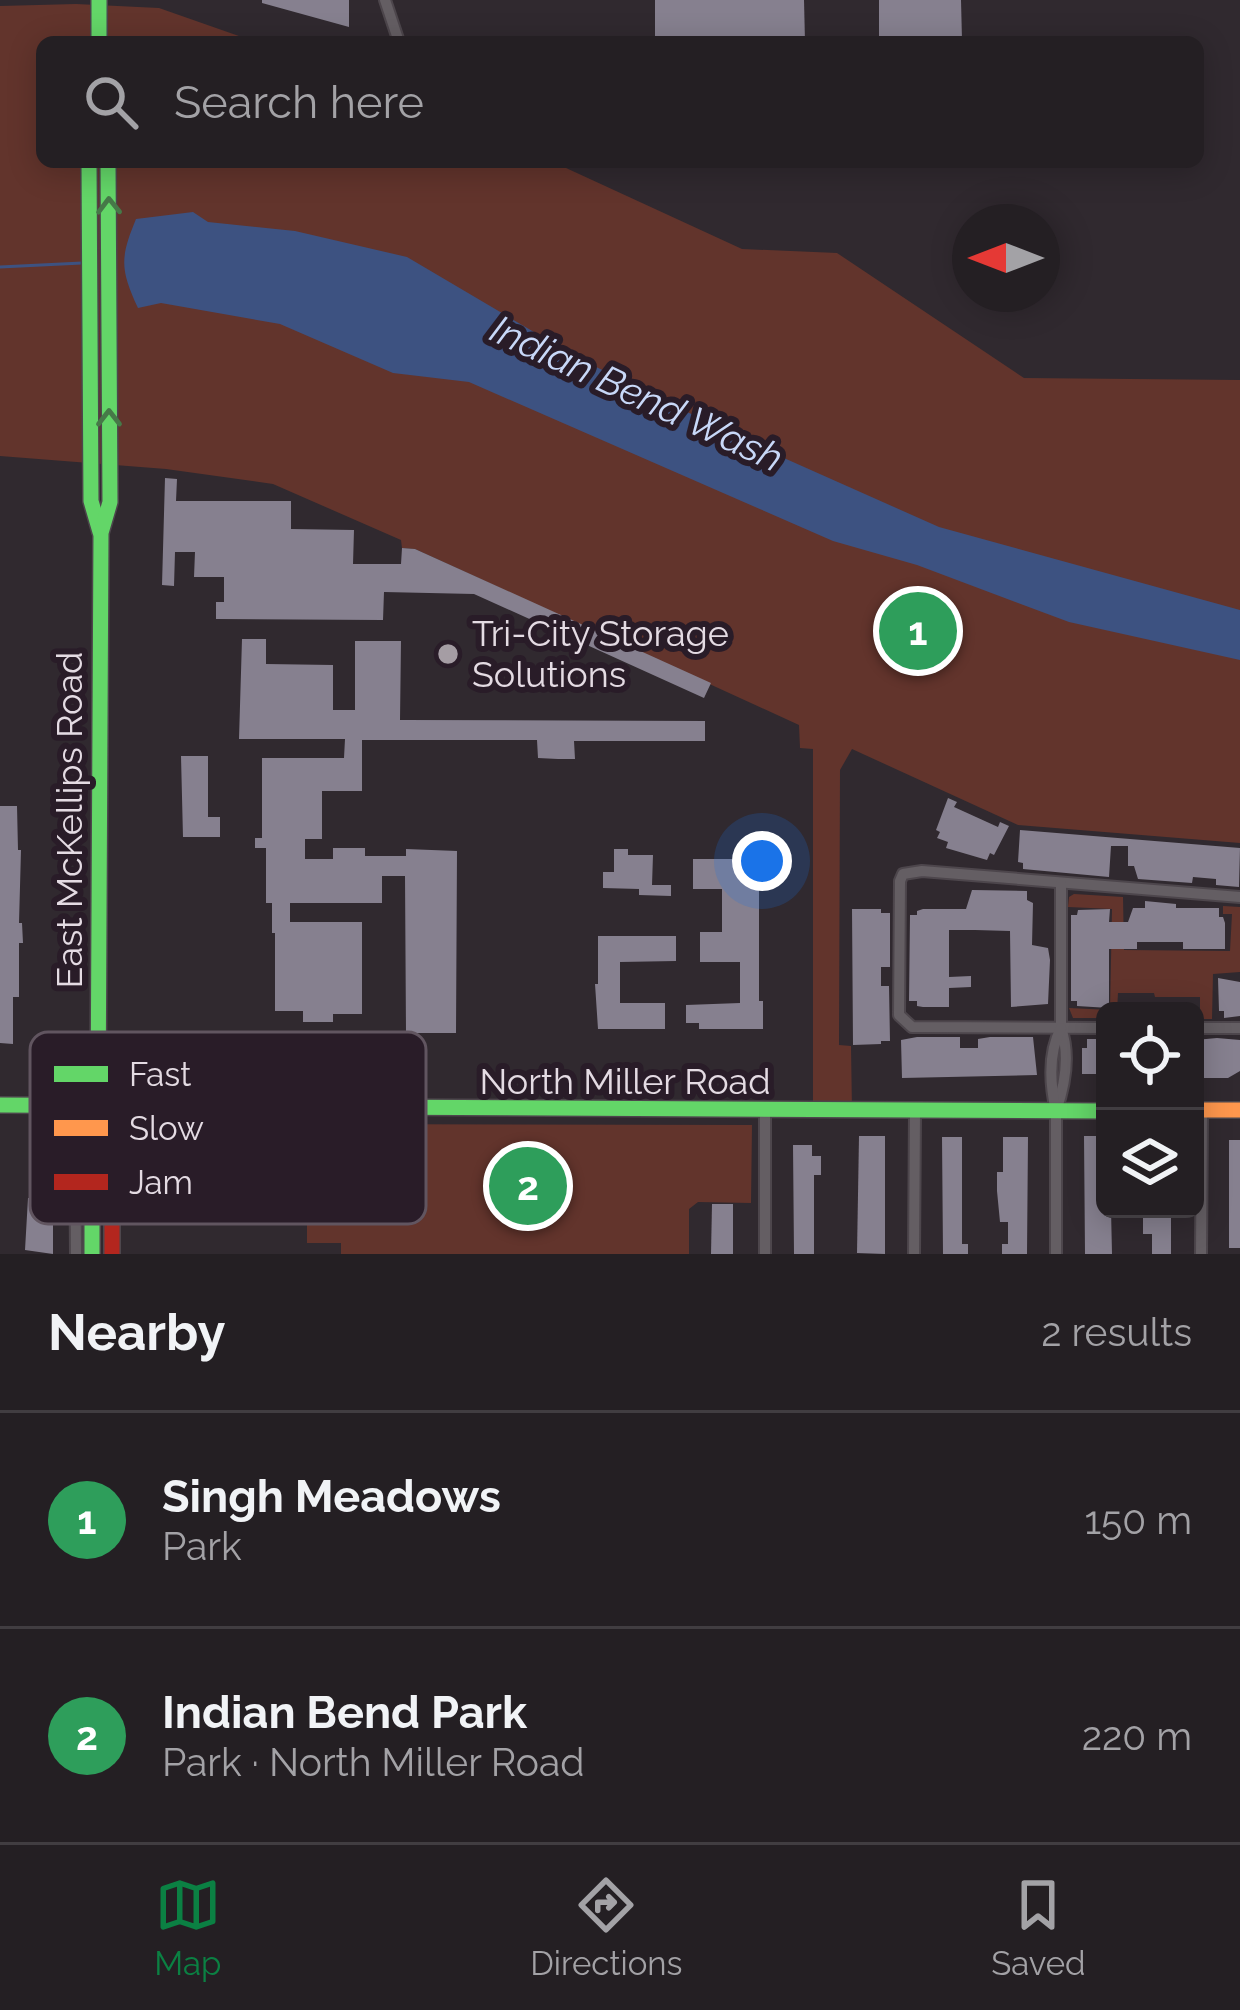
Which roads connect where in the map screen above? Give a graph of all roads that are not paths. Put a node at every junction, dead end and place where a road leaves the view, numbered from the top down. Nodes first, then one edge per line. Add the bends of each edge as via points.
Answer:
1 (99, 0) edge
2 (385, 0) edge
3 (99, 36) edge
4 (397, 36) edge
5 (89, 168) edge
6 (108, 168) edge
7 (100, 533) junction
8 (1061, 884) junction
9 (1240, 898) edge
10 (1060, 1028) junction
11 (1096, 1028) edge
12 (1204, 1028) edge
13 (1240, 1028) edge
14 (98, 1032) edge
15 (0, 1105) edge
16 (30, 1106) edge
17 (426, 1109) edge
18 (1204, 1110) edge
19 (1240, 1110) edge
20 (1056, 1111) junction
21 (1096, 1111) edge
22 (765, 1112) junction
23 (915, 1112) junction
24 (1200, 1218) edge
25 (76, 1224) edge
26 (76, 1254) edge
27 (764, 1254) edge
28 (914, 1254) edge
29 (1056, 1254) edge
30 (1201, 1254) edge

1 - 3 main road
2 - 4 street
5 - 7 main road, East McKellips Road via 91,501
7 -> 6 main road, East McKellips Road via 110,502
7 - 14 main road, East McKellips Road
8 - 9 street
8 - 10 street
8 - 10 street via 903,874 899,974 899,1016 912,1027
10 - 11 street
10 - 20 street
12 - 13 street
15 - 16 main road, North Miller Road
17 - 22 main road, North Miller Road
18 - 19 main road
20 - 21 main road, North Miller Road
20 - 23 main road, North Miller Road
20 - 29 street
22 - 23 main road, North Miller Road
22 - 27 street
23 - 28 street
24 - 30 street
25 - 26 street

